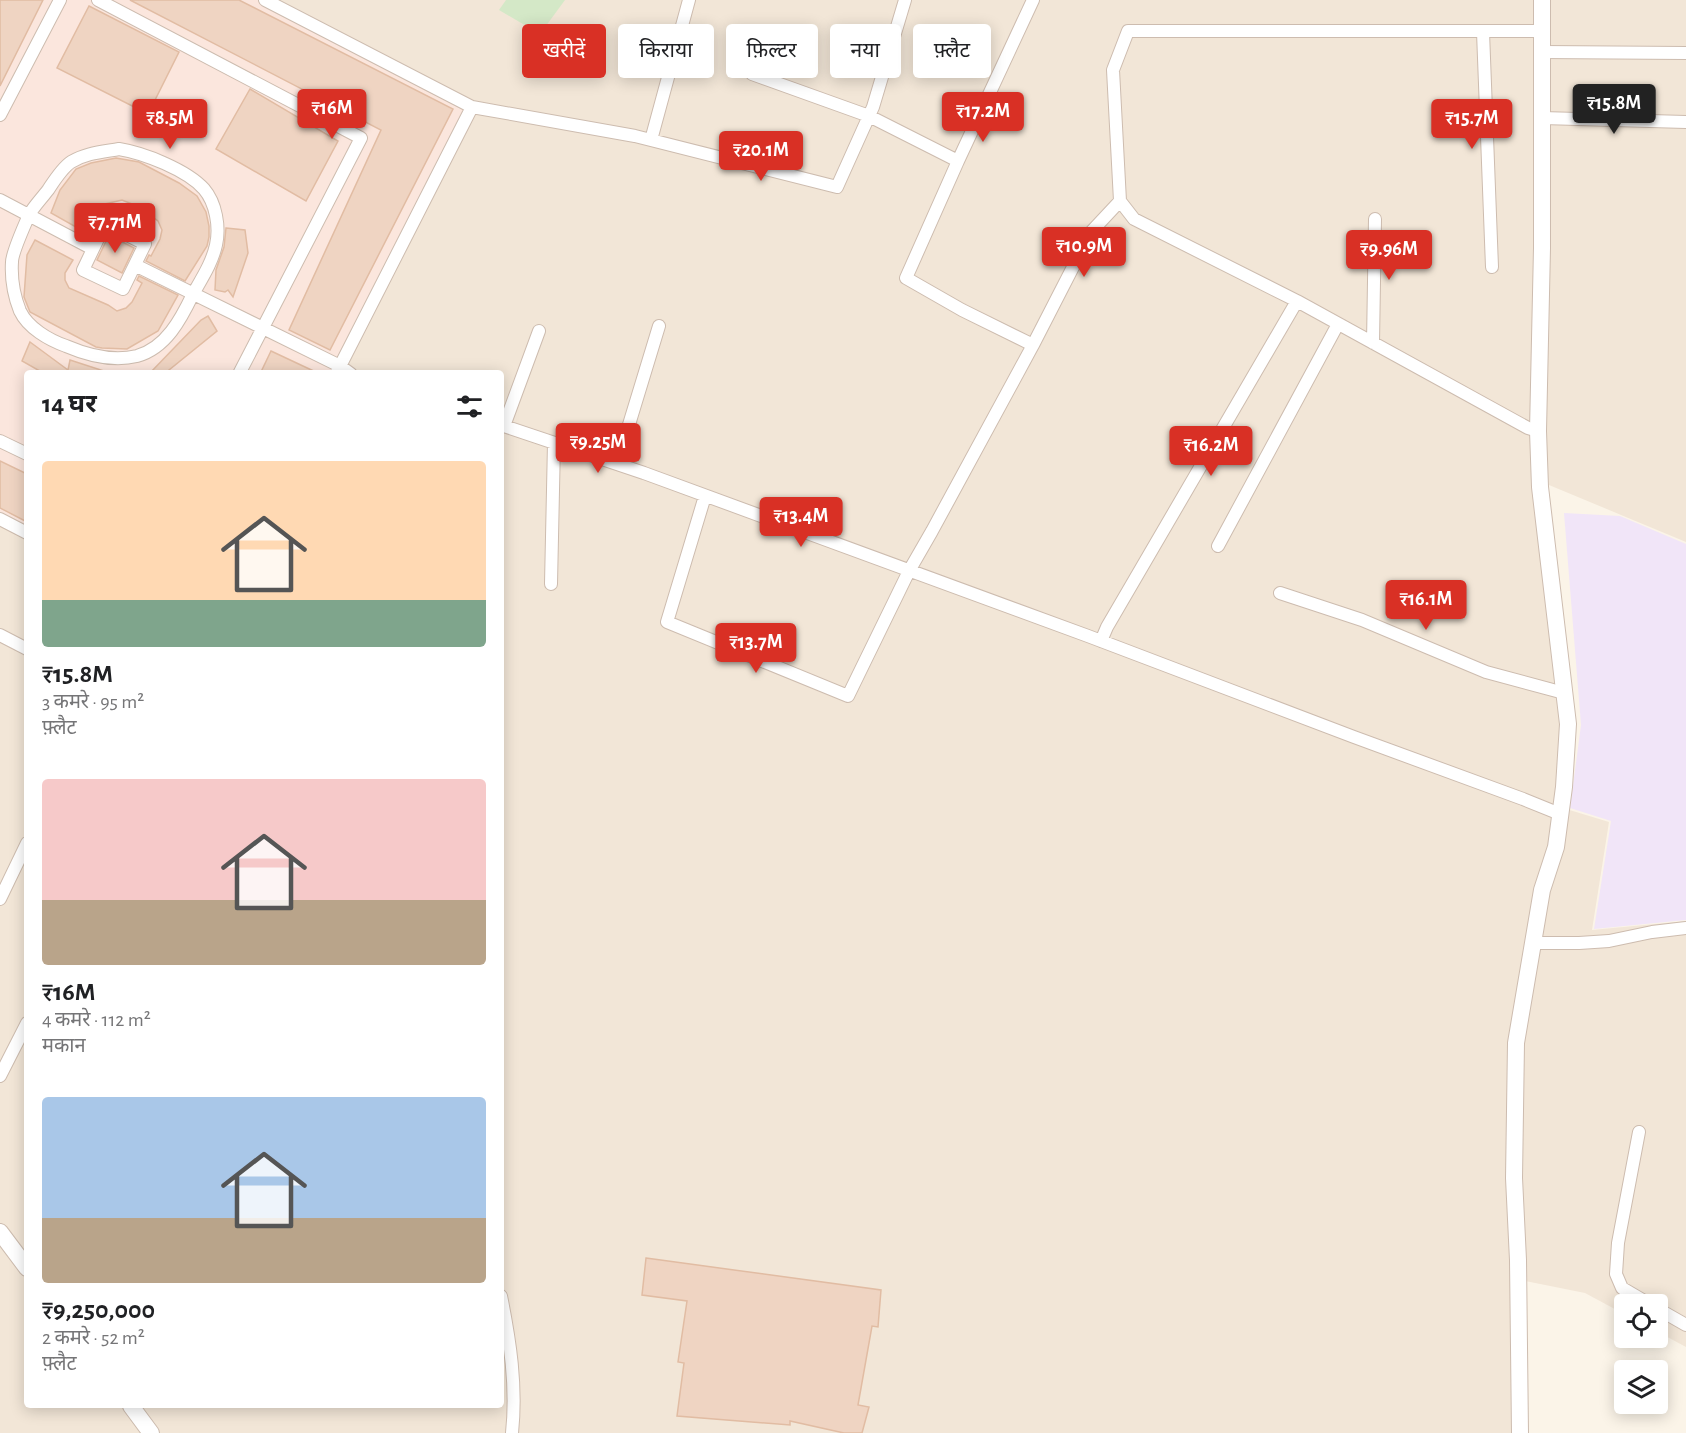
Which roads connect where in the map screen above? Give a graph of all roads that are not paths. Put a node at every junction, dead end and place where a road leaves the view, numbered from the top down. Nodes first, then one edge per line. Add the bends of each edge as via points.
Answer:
1 (60, 0) edge
2 (98, 0) edge
3 (265, 0) edge
4 (689, 0) edge
5 (905, 0) edge
6 (1033, 0) edge
7 (1542, 0) edge
8 (287, 5) edge
9 (1541, 31) junction
10 (1483, 32) junction
11 (1541, 52) junction
12 (1686, 53) edge
13 (763, 78) edge
14 (472, 106) junction
15 (0, 115) edge
16 (869, 116) junction
17 (1542, 118) junction
18 (1686, 122) edge
19 (651, 140) junction
20 (958, 161) junction
21 (0, 200) edge
22 (1120, 201) junction
23 (29, 215) junction
24 (1375, 219) dead end
25 (93, 249) junction
26 (135, 265) junction
27 (1492, 267) dead end
28 (193, 294) junction
29 (1296, 301) junction
30 (1338, 324) junction
31 (659, 326) dead end
32 (262, 329) junction
33 (539, 331) dead end
34 (1373, 343) junction
35 (1033, 345) junction
36 (241, 370) edge
37 (338, 370) edge
38 (504, 421) edge
39 (504, 427) edge
40 (1538, 432) junction
41 (0, 441) edge
42 (554, 443) junction
43 (24, 453) edge
44 (617, 464) junction
45 (705, 496) junction
46 (0, 519) edge
47 (24, 531) edge
48 (1218, 546) dead end
49 (909, 571) junction
50 (551, 584) dead end
51 (1280, 593) dead end
52 (0, 635) edge
53 (1101, 640) junction
54 (24, 648) edge
55 (1564, 693) junction
56 (1560, 814) junction
57 (24, 849) edge
58 (0, 899) edge
59 (1686, 928) edge
60 (1533, 943) junction
61 (24, 1030) edge
62 (0, 1076) edge
63 (1639, 1132) dead end
64 (0, 1232) edge
65 (24, 1264) edge
66 (1632, 1294) edge
67 (504, 1313) edge
68 (1668, 1315) edge
69 (1686, 1325) edge
70 (132, 1408) edge
71 (151, 1433) edge
72 (512, 1433) edge
73 (1520, 1433) edge

1 - 15 street
2 - 32 street via 361,138
3 - 8 street
4 - 19 street
5 - 16 street
6 - 20 street
7 - 9 street
8 - 14 street
9 - 10 street
9 - 11 street
10 - 22 street via 1128,31 1113,70
10 - 27 street
11 - 12 street
11 - 17 street
13 - 16 street
14 - 19 street
14 - 37 street
16 - 19 street via 837,187
16 - 20 street
17 - 18 street
17 - 40 street
20 - 35 street via 906,278
21 - 23 street
22 - 29 street via 1134,219
22 - 35 street via 1091,232
23 - 25 street
23 - 28 street via 11,260 14,291 21,313 34,329 59,344 84,354 137,356 157,347 173,330
23 - 28 street via 69,164 87,154 119,149 155,159 204,189 215,208 216,243 211,262
24 - 34 street
25 - 26 street via 83,270 123,289
25 - 26 street via 105,224 145,244
26 - 28 street
28 - 32 street
29 - 30 street
29 - 53 street
30 - 34 street
30 - 48 street
31 - 44 street
32 - 36 street
32 - 37 street
33 - 38 street
34 - 40 street
35 - 49 street
39 - 42 street
40 - 55 street via 1540,487
41 - 43 street
42 - 44 street
42 - 50 street
44 - 45 street
45 - 49 street
45 - 49 street via 667,622 848,696
46 - 47 street
49 - 53 street
51 - 55 street via 1362,620 1486,672
52 - 54 street
53 - 56 street
55 - 56 street via 1568,724
56 - 60 street
57 - 58 street
59 - 60 street via 1609,941
60 - 73 street via 1516,1043 1514,1178
61 - 62 street
63 - 66 street via 1616,1274 1622,1288
64 - 65 street
67 - 72 street via 514,1389
68 - 69 street
70 - 71 street

